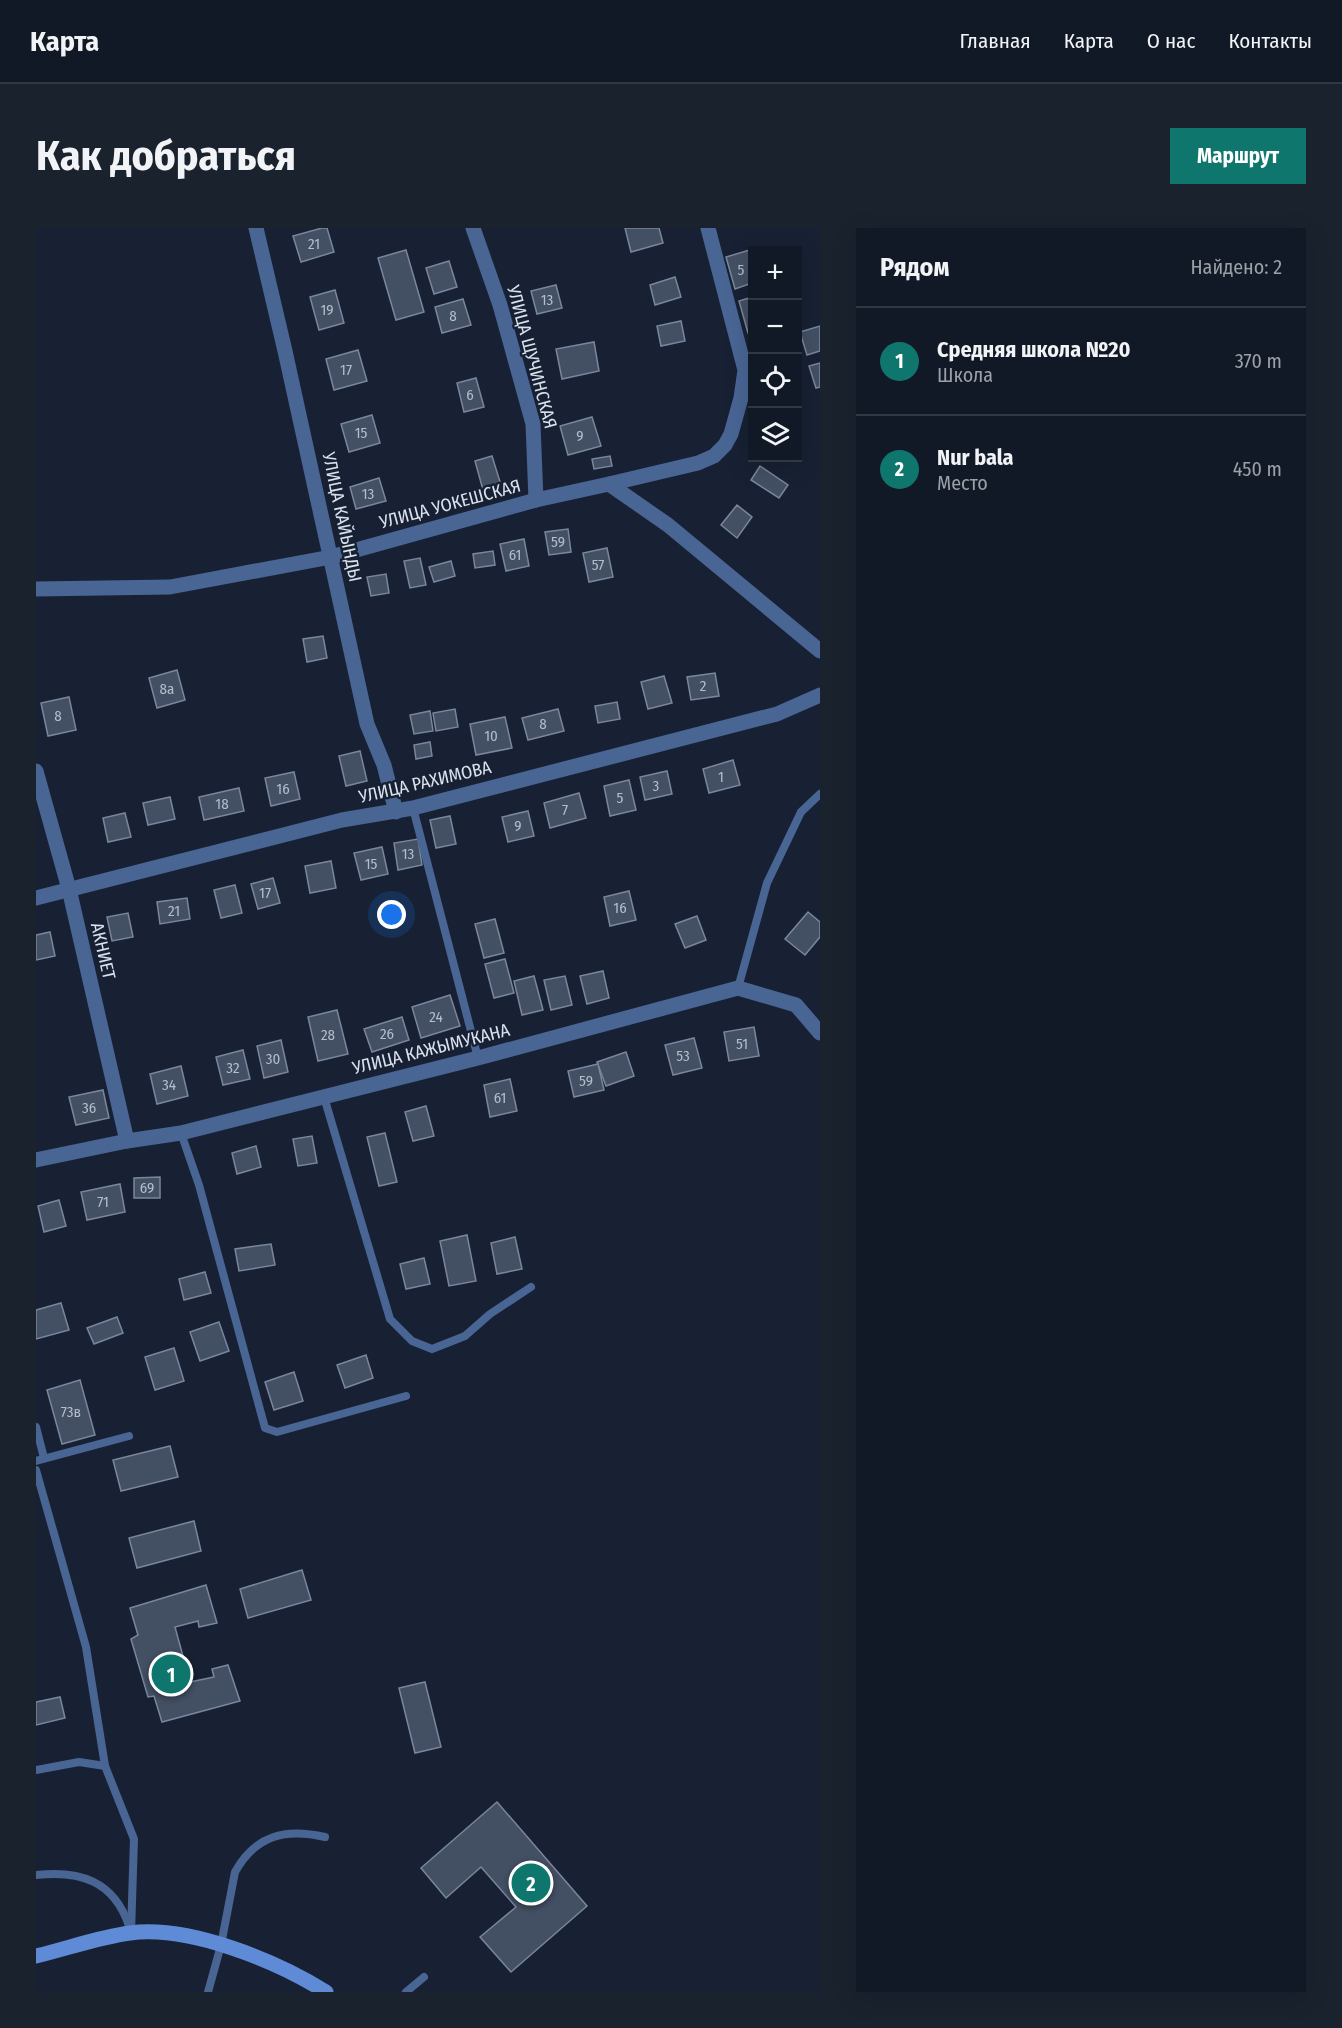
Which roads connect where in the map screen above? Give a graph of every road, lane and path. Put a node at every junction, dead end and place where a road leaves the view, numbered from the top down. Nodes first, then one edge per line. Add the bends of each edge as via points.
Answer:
1 (256, 228) edge
2 (472, 228) edge
3 (708, 228) edge
4 (609, 484) junction
5 (536, 500) junction
6 (331, 557) junction
7 (36, 589) edge
8 (820, 651) edge
9 (820, 695) edge
10 (36, 771) edge
11 (820, 794) edge
12 (413, 808) junction
13 (396, 812) junction
14 (69, 889) junction
15 (36, 898) edge
16 (738, 988) junction
17 (820, 1033) edge
18 (478, 1058) junction
19 (324, 1097) junction
20 (182, 1133) junction
21 (127, 1141) junction
22 (36, 1160) edge
23 (531, 1287) dead end
24 (406, 1396) dead end
25 (36, 1427) edge
26 (129, 1436) dead end
27 (40, 1459) edge
28 (36, 1470) edge
29 (105, 1766) junction
30 (36, 1770) edge
31 (325, 1837) dead end
32 (36, 1875) edge
33 (131, 1933) junction
34 (221, 1945) junction
35 (36, 1956) edge
36 (424, 1977) dead end
37 (208, 1992) edge
38 (326, 1992) edge
39 (406, 1992) edge

1 - 6 street, УЛИЦА КАЙЫНДЫ
2 - 5 street, УЛИЦА ЩУЧИНСКАЯ via 500,305 533,424
3 - 4 street, УЛИЦА УОКЕШСКАЯ via 745,370 732,434 714,456 698,463
4 - 5 street, УЛИЦА УОКЕШСКАЯ
4 - 8 street via 668,525
5 - 6 street, УЛИЦА УОКЕШСКАЯ
6 - 7 street, УЛИЦА УОКЕШСКАЯ via 170,587
6 - 13 street, УЛИЦА КАЙЫНДЫ via 367,724 384,765
9 - 12 street, УЛИЦА РАХИМОВА via 777,714
10 - 14 street, АКНИЕТ
11 - 16 lane via 801,812 767,883
12 - 13 street, УЛИЦА РАХИМОВА
12 - 18 lane
13 - 14 street, УЛИЦА РАХИМОВА via 342,820
14 - 15 street, УЛИЦА РАХИМОВА
14 - 21 street, АКНИЕТ
16 - 17 street via 796,1005
16 - 18 street, УЛИЦА КАЖЫМУКАНА
18 - 19 street, УЛИЦА КАЖЫМУКАНА
19 - 20 street, УЛИЦА КАЖЫМУКАНА
19 - 23 lane via 390,1319 412,1341 432,1349 465,1336
20 - 21 street, УЛИЦА КАЖЫМУКАНА
20 - 24 lane via 266,1428 277,1432
21 - 22 street, УЛИЦА КАЖЫМУКАНА
25 - 27 lane
26 - 27 lane
28 - 29 lane via 86,1647
29 - 30 lane via 79,1762
29 - 33 lane via 134,1839
31 - 34 lane via 282,1834 249,1852 236,1872
32 - 33 lane via 77,1875 97,1883 114,1896
33 - 34 street via 176,1934
33 - 35 street
34 - 37 lane
34 - 38 street via 265,1959
36 - 39 lane

